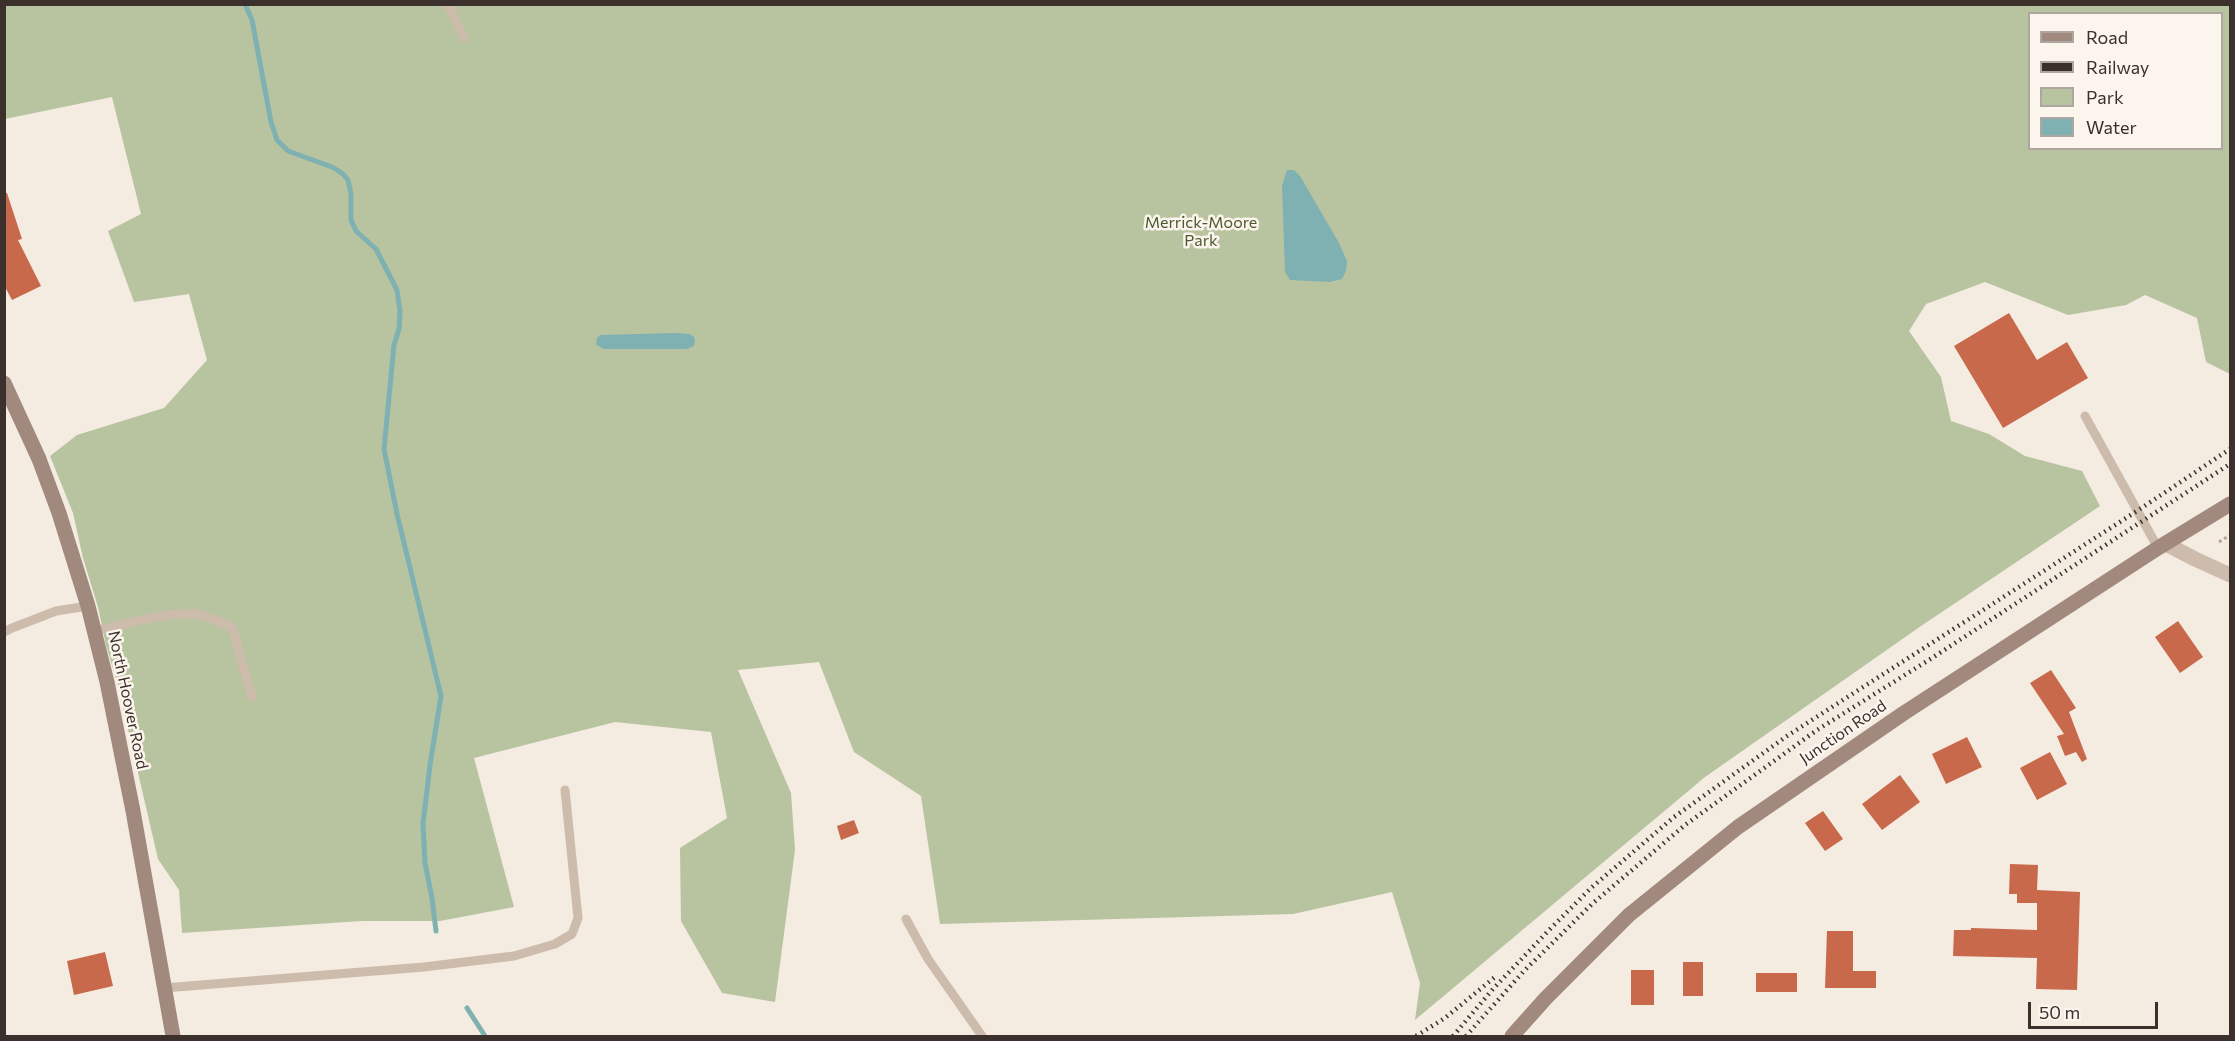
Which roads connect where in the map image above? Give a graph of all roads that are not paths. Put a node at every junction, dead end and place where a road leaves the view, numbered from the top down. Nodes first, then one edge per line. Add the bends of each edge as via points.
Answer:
1 (448, 4) edge
2 (464, 38) dead end
3 (4, 382) edge
4 (2085, 416) dead end
5 (2230, 504) edge
6 (2162, 546) junction
7 (2230, 575) edge
8 (88, 606) junction
9 (94, 631) junction
10 (4, 632) edge
11 (252, 697) dead end
12 (565, 790) dead end
13 (906, 919) dead end
14 (164, 988) junction
15 (173, 1036) edge
16 (982, 1036) edge
17 (1512, 1036) edge

1 - 2 lane
3 - 8 street, North Hoover Road via 39,459
4 - 6 lane
5 - 6 street, Junction Road
6 - 7 street
6 - 17 street, Junction Road via 1904,713 1738,827 1629,915
8 - 9 street, North Hoover Road
8 - 10 lane via 56,611
9 - 11 lane via 177,614 200,614 232,627
9 - 14 street, North Hoover Road via 133,811
12 - 14 lane via 578,918 572,934 555,945 514,956 424,967
13 - 16 lane via 928,959
14 - 15 street, North Hoover Road

